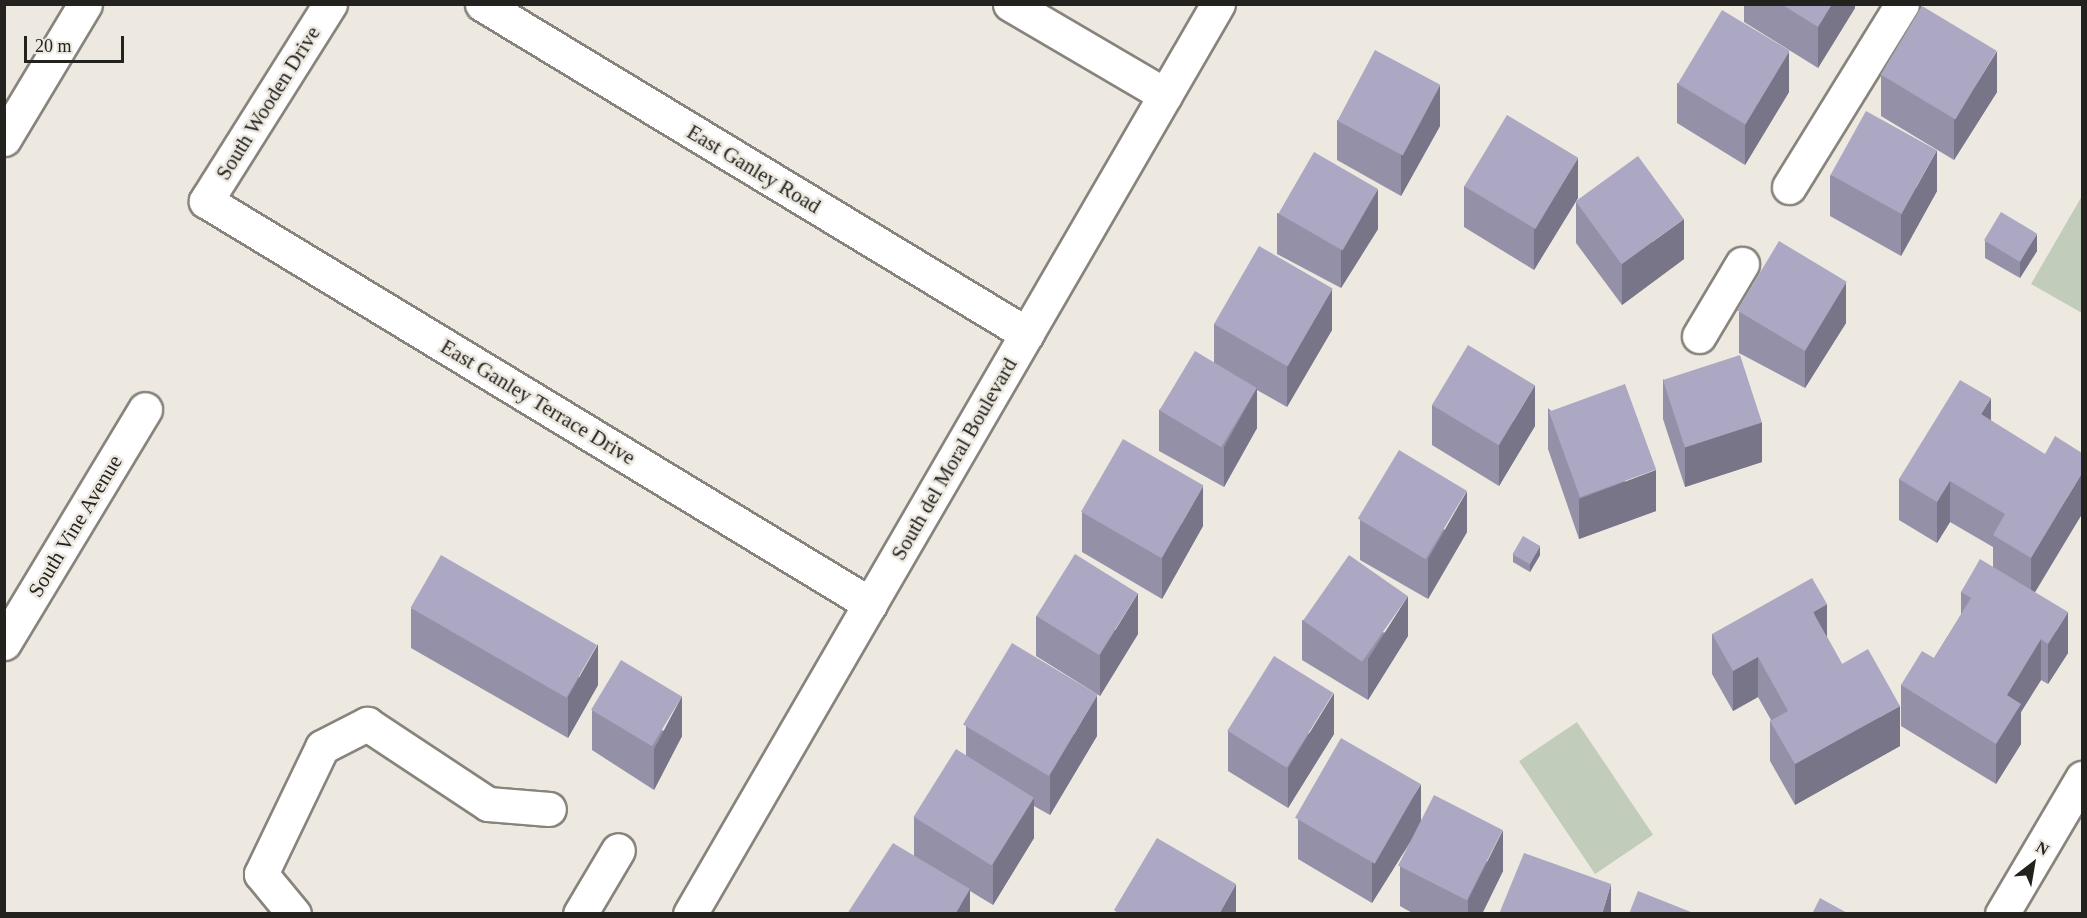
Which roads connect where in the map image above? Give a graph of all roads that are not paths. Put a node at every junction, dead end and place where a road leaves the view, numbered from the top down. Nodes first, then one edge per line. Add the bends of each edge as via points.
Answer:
1 (85, 4) edge
2 (330, 4) edge
3 (482, 4) edge
4 (1010, 4) edge
5 (1218, 4) edge
6 (1902, 4) edge
7 (1165, 95) junction
8 (4, 139) edge
9 (1789, 187) dead end
10 (206, 201) joint
11 (1742, 264) dead end
12 (1027, 334) junction
13 (1699, 336) dead end
14 (146, 409) dead end
15 (870, 604) junction
16 (4, 643) edge
17 (2082, 778) edge
18 (549, 808) dead end
19 (618, 850) dead end
20 (294, 914) edge
21 (580, 914) edge
22 (690, 914) edge
23 (2002, 914) edge

1 - 8 street
2 - 10 street, South Wooden Drive
3 - 12 street, East Ganley Road
4 - 7 street
5 - 7 street, South del Moral Boulevard
6 - 9 street
7 - 12 street, South del Moral Boulevard
10 - 15 street, East Ganley Terrace Drive
11 - 13 street
12 - 15 street, South del Moral Boulevard
14 - 16 street, South Vine Avenue
15 - 22 street, South del Moral Boulevard
17 - 23 street
18 - 20 street via 488,804 367,724 322,747 261,874
19 - 21 street

